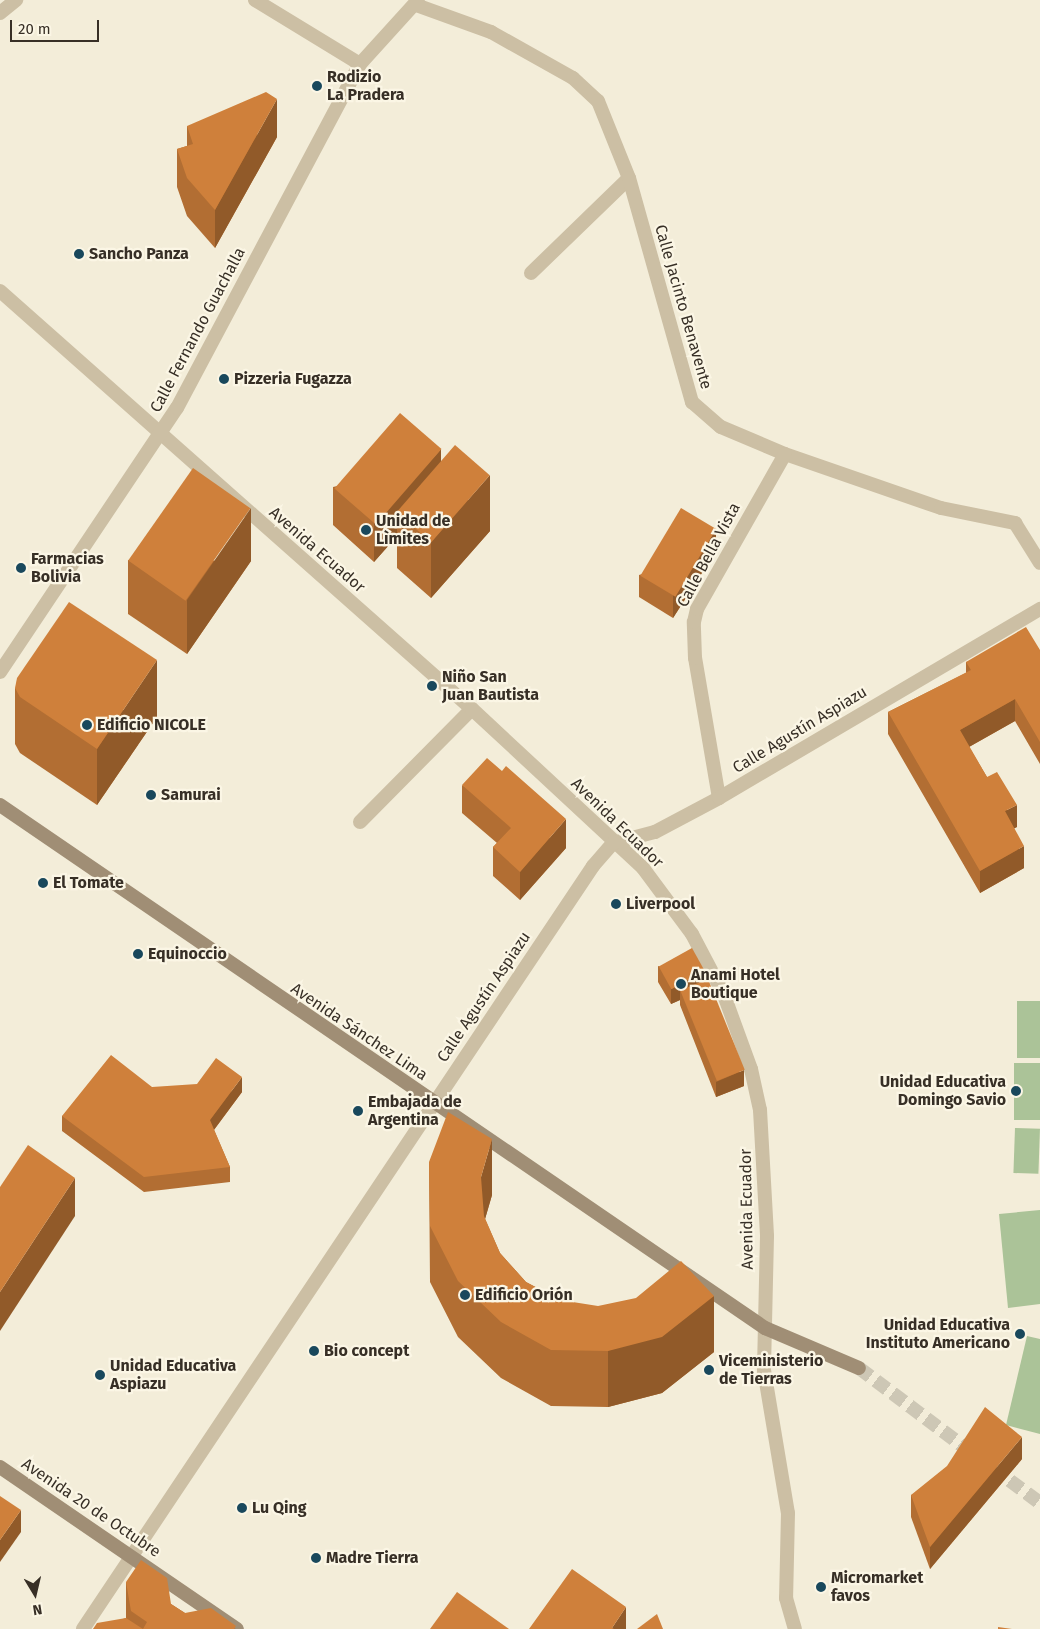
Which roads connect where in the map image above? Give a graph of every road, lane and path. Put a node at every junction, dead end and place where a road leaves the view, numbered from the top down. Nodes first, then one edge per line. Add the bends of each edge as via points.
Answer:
1 (16, 0) edge
2 (255, 0) edge
3 (417, 2) edge
4 (0, 13) edge
5 (360, 64) junction
6 (629, 178) junction
7 (531, 273) dead end
8 (0, 291) edge
9 (161, 436) junction
10 (785, 454) junction
11 (1040, 563) edge
12 (1040, 609) edge
13 (0, 672) edge
14 (472, 710) junction
15 (719, 798) junction
16 (0, 805) edge
17 (360, 822) dead end
18 (613, 843) junction
19 (434, 1104) junction
20 (765, 1328) junction
21 (859, 1368) tunnel mouth
22 (0, 1467) edge
23 (132, 1557) junction
24 (83, 1629) edge
25 (237, 1629) edge
26 (795, 1629) edge

1 - 4 street
2 - 5 street
3 - 5 street, Calle Fernando Guachalla
3 - 6 street, Calle Jacinto Benavente via 490,32 573,78 598,101
5 - 9 street, Calle Fernando Guachalla
6 - 7 street
6 - 10 street, Calle Jacinto Benavente via 692,402 720,427
8 - 9 street, Avenida Ecuador
9 - 13 street, Calle Fernando Guachalla
9 - 14 street, Avenida Ecuador
10 - 11 street, Calle Jacinto Benavente via 941,508 1015,523
10 - 15 street, Calle Bella Vista via 697,609 694,622 694,658
12 - 15 street, Calle Agustín Aspiazu
14 - 17 street
14 - 18 street, Avenida Ecuador
15 - 18 street, Calle Agustín Aspiazu via 655,832
16 - 19 main road, Avenida Sánchez Lima
18 - 19 street, Calle Agustín Aspiazu via 593,866
18 - 20 street, Avenida Ecuador via 643,868 692,934 724,995 752,1069 764,1151
19 - 20 main road, Avenida Sánchez Lima
19 - 23 street, Calle Agustín Aspiazu
20 - 21 main road, Avenida Sánchez Lima
20 - 26 street, Avenida Ecuador via 764,1370 788,1513 786,1598
22 - 23 main road, Avenida 20 de Octubre
23 - 24 street, Calle Agustín Aspiazu
23 - 25 main road, Avenida 20 de Octubre

